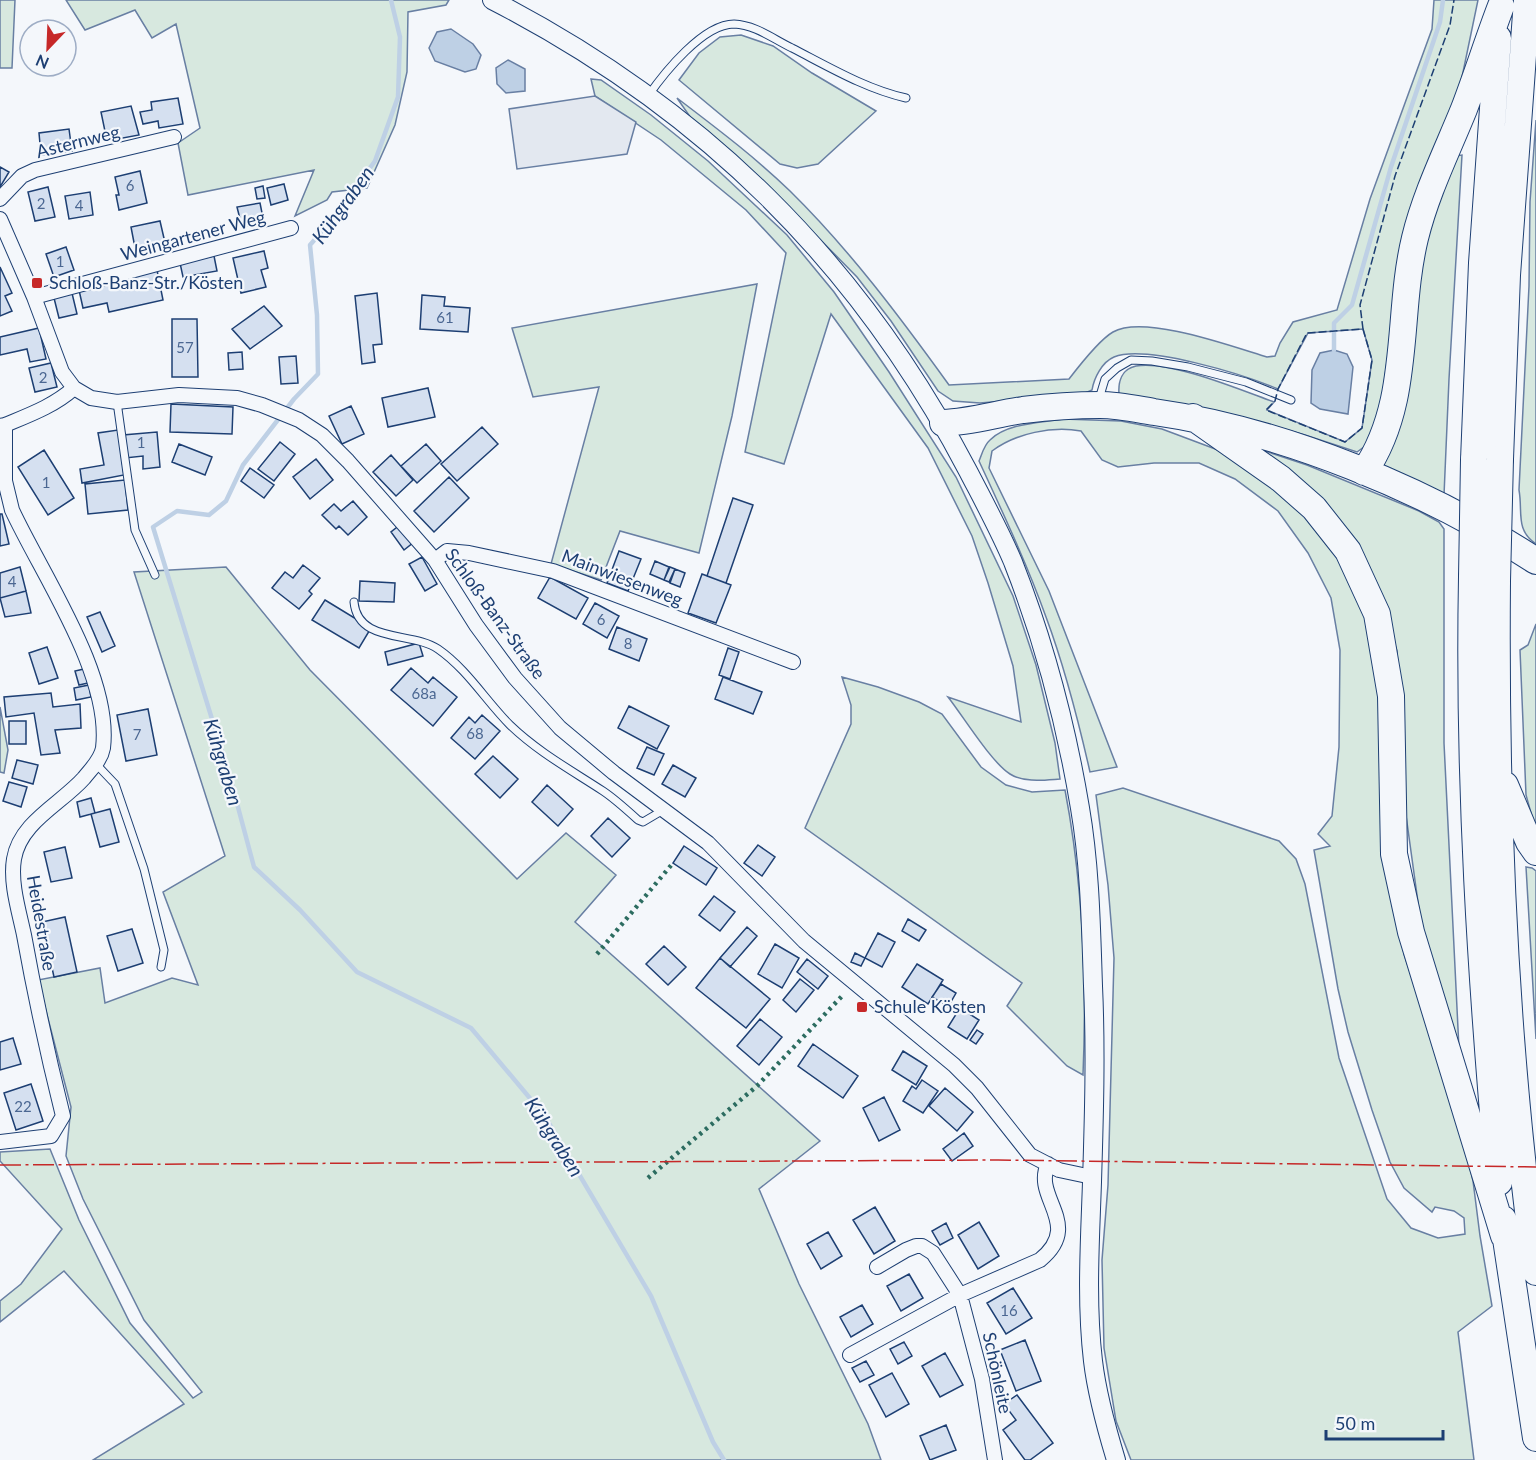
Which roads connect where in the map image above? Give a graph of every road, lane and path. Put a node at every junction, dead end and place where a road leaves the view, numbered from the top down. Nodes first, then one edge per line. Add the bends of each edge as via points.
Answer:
1 (492, 0) edge
2 (1527, 0) edge
3 (1501, 3) edge
4 (648, 96) junction
5 (906, 98) dead end
6 (174, 137) dead end
7 (0, 199) edge
8 (0, 219) edge
9 (291, 228) dead end
10 (34, 297) junction
11 (74, 388) junction
12 (1291, 400) dead end
13 (117, 402) junction
14 (1098, 405) junction
15 (1193, 417) junction
16 (943, 423) junction
17 (3, 426) edge
18 (1364, 472) junction
19 (435, 560) junction
20 (1536, 561) edge
21 (155, 575) dead end
22 (354, 602) dead end
23 (793, 662) dead end
24 (96, 764) junction
25 (1498, 768) junction
26 (665, 809) junction
27 (1536, 852) edge
28 (161, 967) dead end
29 (1536, 1135) edge
30 (0, 1143) edge
31 (1053, 1167) junction
32 (1092, 1177) junction
33 (1529, 1224) junction
34 (1504, 1236) junction
35 (877, 1267) dead end
36 (1536, 1272) edge
37 (960, 1295) junction
38 (850, 1355) dead end
39 (1536, 1438) edge
40 (995, 1460) edge
41 (1116, 1460) edge

1 - 4 street via 599,60
2 - 25 highway, bridge via 1507,275 1500,459
3 - 18 highway via 1419,224 1392,414 1382,443
3 - 34 highway, bridge via 1483,252 1474,460 1471,749 1486,1040
4 - 5 lane via 695,43 713,30 732,24 760,30 843,74 884,93
4 - 16 street via 736,167 835,268 879,325
6 - 7 street, Asternweg via 35,170 22,176
8 - 10 street
9 - 10 street, Weingartener Weg
10 - 11 street via 62,372
11 - 13 street, Schloß-Banz-Straße via 91,398
11 - 17 street via 62,399
12 - 14 lane via 1188,366 1131,360 1105,379
13 - 19 street, Schloß-Banz-Straße via 179,395 237,398 299,420 322,435 348,461
13 - 21 lane via 135,530
14 - 15 highway
14 - 16 highway via 1023,410 969,422
15 - 18 highway via 1271,438
15 - 34 highway via 1281,478 1314,508 1348,550 1377,614 1391,696 1394,854 1411,932
16 - 32 street via 1011,559 1038,632 1068,746 1081,813 1089,889 1095,1035
17 - 24 street, Heidestraße via 5,481 12,510 91,668 103,730 103,750
18 - 20 highway via 1423,497
19 - 23 street, Mainwiesenweg via 447,551 458,552 552,571
19 - 26 street, Schloß-Banz-Straße via 515,678 560,728
22 - 26 lane via 359,619 377,632 426,641 440,650 510,725 638,820 643,822
24 - 28 lane via 115,784 144,869 164,950
24 - 30 street, Heidestraße via 31,827 17,847 13,877 44,1040 63,1116 51,1136
25 - 27 highway
25 - 33 highway via 1503,909
26 - 31 street, Schloß-Banz-Straße via 708,843 804,941 954,1065 1030,1155
29 - 33 highway
31 - 32 street
31 - 37 street via 1044,1172 1059,1233 1047,1254
32 - 41 street via 1089,1275 1093,1362
33 - 36 highway
34 - 39 highway
35 - 37 street, Schönleite via 906,1250 922,1246 933,1253
37 - 38 street
37 - 40 street, Schönleite via 982,1379

